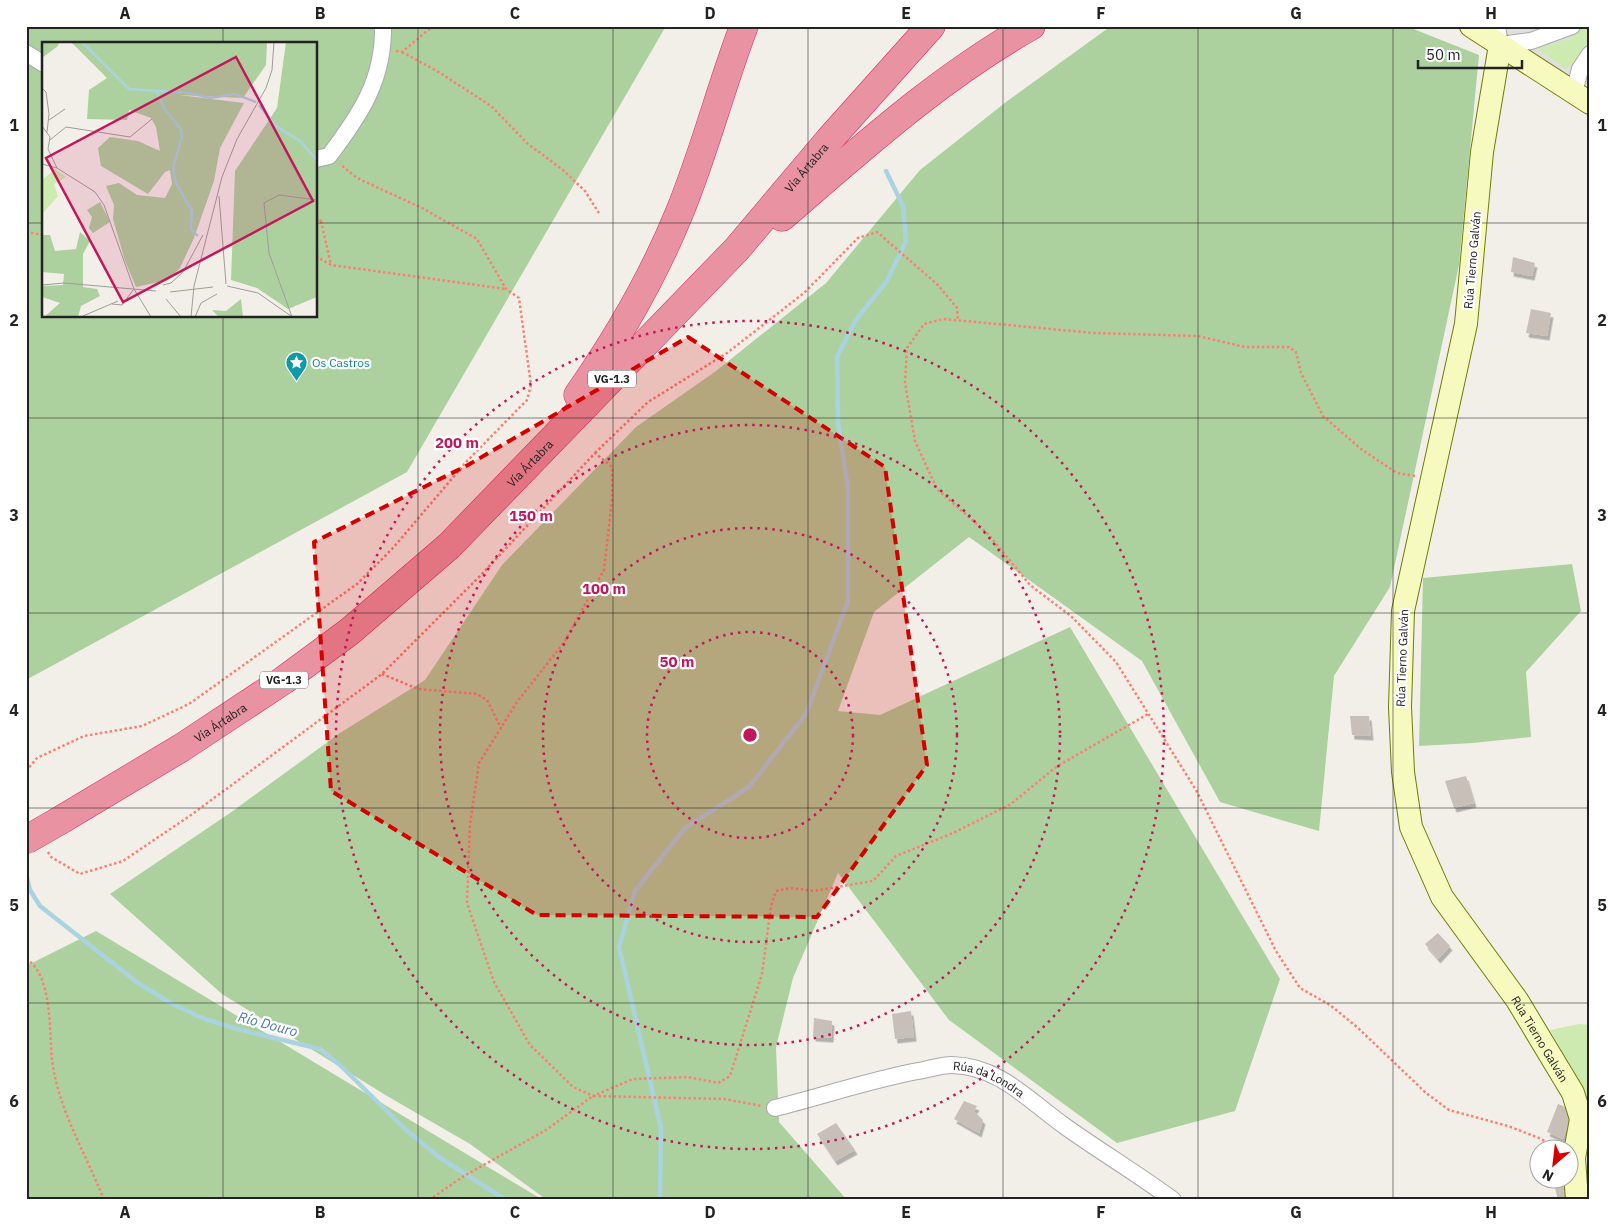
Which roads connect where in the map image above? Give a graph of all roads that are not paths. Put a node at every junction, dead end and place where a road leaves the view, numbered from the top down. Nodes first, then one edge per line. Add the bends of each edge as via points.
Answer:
1 (383, 26) edge
2 (744, 26) edge
3 (931, 26) edge
4 (1031, 26) edge
5 (1471, 26) edge
6 (1572, 26) edge
7 (1498, 36) edge
8 (26, 53) edge
9 (1590, 54) edge
10 (42, 63) edge
11 (1582, 98) edge
12 (323, 157) edge
13 (736, 250) junction
14 (486, 508) junction
15 (36, 845) edge
16 (775, 1108) road end
17 (1585, 1122) edge
18 (1173, 1200) edge
19 (1577, 1200) edge

1 - 12 street via 379,70 360,115
2 - 14 highway via 678,217 640,297 602,361 560,421
3 - 13 highway, Vía Ártabra / VG-1.3
4 - 13 highway via 987,52 896,118 762,234
5 - 7 street
6 - 7 street via 1531,41
7 - 11 street
7 - 17 street, Rúa Tierno Galván via 1482,152 1466,324 1403,610 1403,772 1410,827 1442,897 1517,1000 1573,1093
8 - 10 street
9 - 11 street via 1580,69
13 - 14 highway, Vía Ártabra / VG-1.3
14 - 15 highway, Vía Ártabra / VG-1.3, bridge via 449,546 349,632 182,748 59,821
16 - 18 street, Rúa da Londra via 886,1077 942,1066 985,1071 1010,1083 1065,1127 1145,1178
17 - 19 street, Rúa Tierno Galván via 1574,1158

